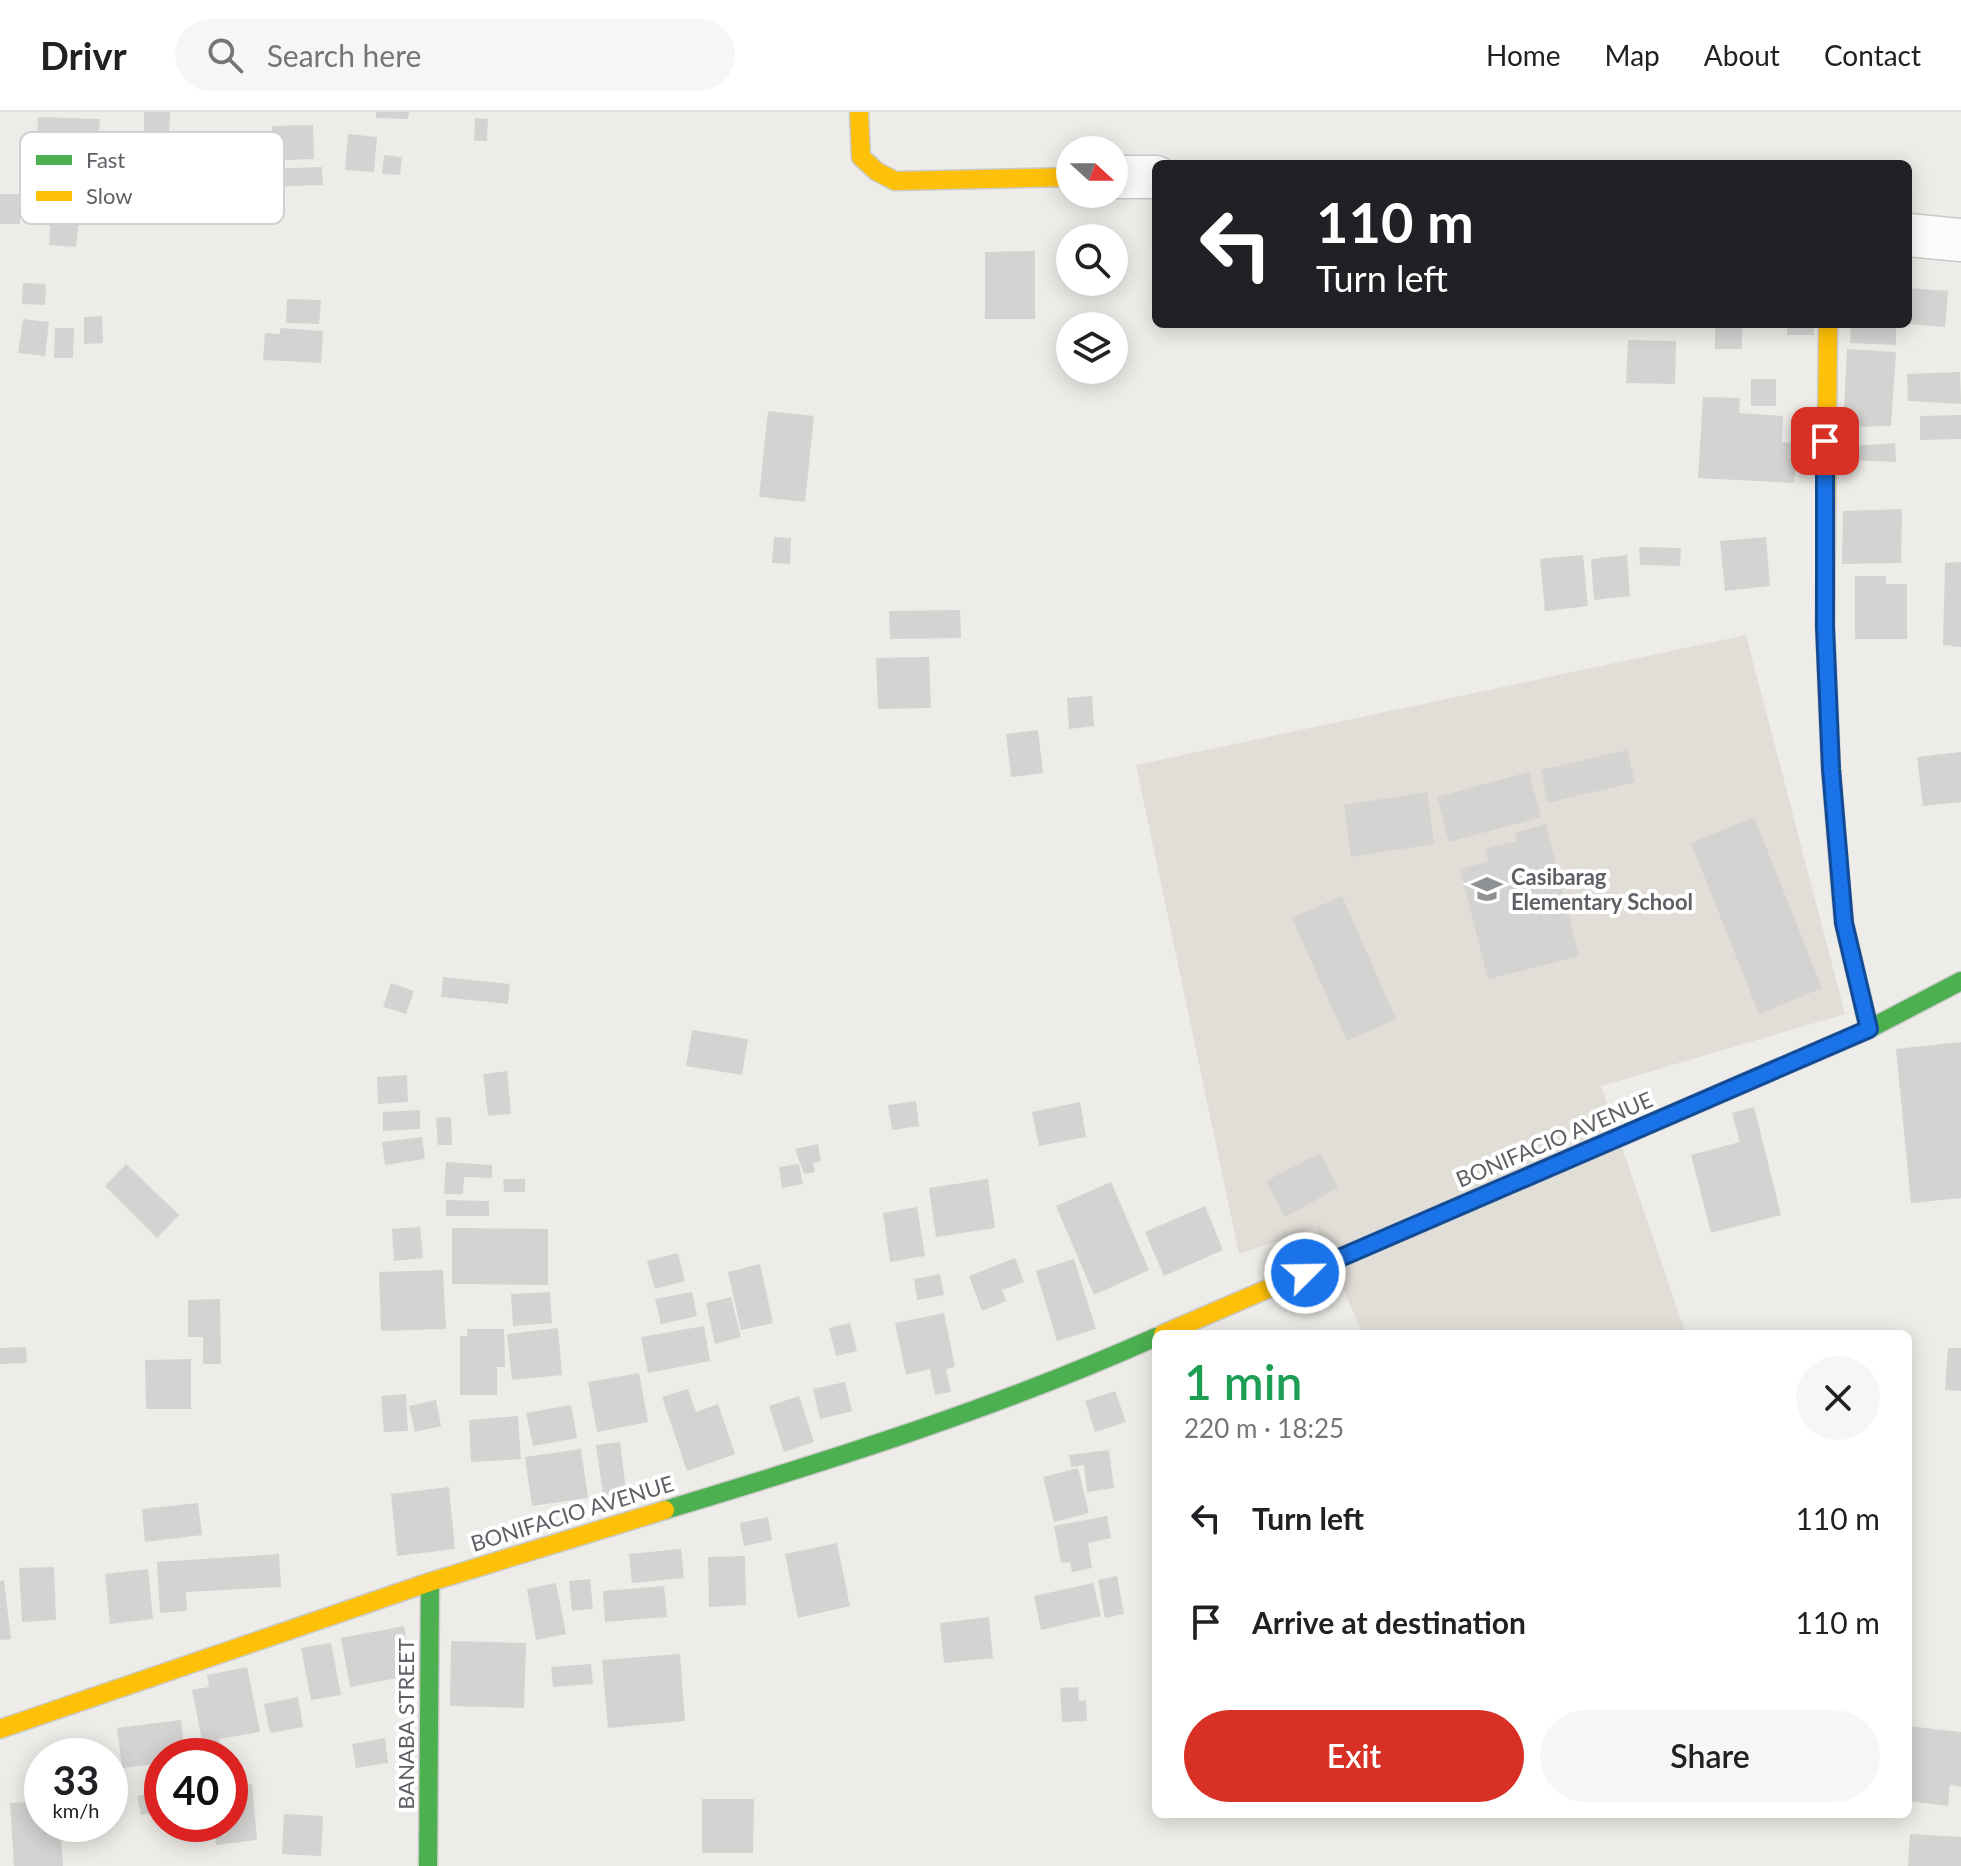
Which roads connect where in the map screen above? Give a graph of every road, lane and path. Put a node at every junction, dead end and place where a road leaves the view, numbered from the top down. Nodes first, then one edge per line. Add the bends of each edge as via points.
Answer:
1 (859, 112) edge
2 (1056, 177) edge
3 (1128, 177) edge
4 (1152, 177) edge
5 (1912, 235) edge
6 (1961, 240) edge
7 (1828, 328) edge
8 (1961, 981) edge
9 (1869, 1029) junction
10 (1172, 1330) edge
11 (1152, 1339) edge
12 (430, 1582) junction
13 (0, 1729) edge
14 (428, 1866) edge

1 - 2 street via 861,157 895,181
3 - 4 street
5 - 6 street
7 - 9 street via 1825,627 1831,769 1844,923
8 - 9 street, BONIFACIO AVENUE
9 - 10 street, BONIFACIO AVENUE
11 - 12 street, BONIFACIO AVENUE via 853,1453
12 - 13 street, BONIFACIO AVENUE
12 - 14 street, BANABA STREET

